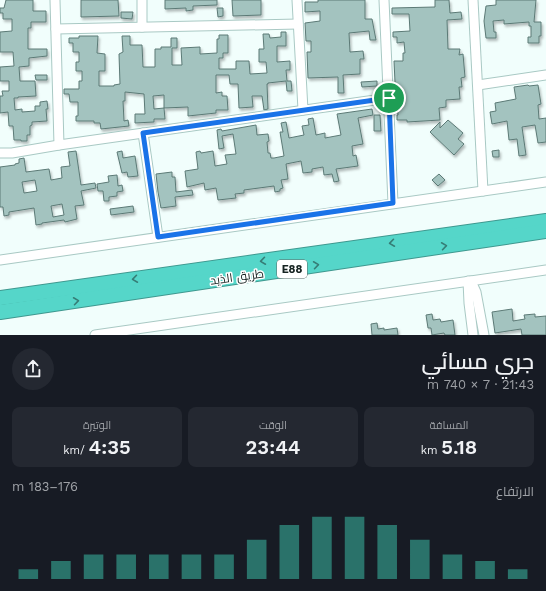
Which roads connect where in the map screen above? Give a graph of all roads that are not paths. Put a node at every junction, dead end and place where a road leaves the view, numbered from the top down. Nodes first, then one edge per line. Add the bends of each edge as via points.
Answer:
1 (56, 0) edge
2 (142, 0) edge
3 (297, 0) edge
4 (384, 0) edge
5 (473, 0) edge
6 (298, 24) junction
7 (142, 27) junction
8 (56, 29) junction
9 (546, 75) edge
10 (478, 84) junction
11 (389, 98) junction
12 (303, 110) junction
13 (143, 133) junction
14 (59, 145) junction
15 (0, 149) edge
16 (24, 150) junction
17 (0, 153) edge
18 (546, 182) edge
19 (483, 191) junction
20 (393, 203) junction
21 (546, 213) edge
22 (546, 221) edge
23 (500, 228) junction
24 (546, 231) edge
25 (158, 237) junction
26 (481, 240) junction
27 (546, 240) edge
28 (0, 260) edge
29 (546, 270) edge
30 (488, 278) junction
31 (470, 281) junction
32 (451, 284) junction
33 (0, 297) edge
34 (38, 307) junction
35 (0, 312) edge
36 (480, 312) junction
37 (470, 313) junction
38 (0, 318) edge
39 (159, 331) edge
40 (95, 335) edge
41 (473, 335) edge
42 (484, 335) edge

1 - 8 street
2 - 7 street
3 - 6 street
4 - 11 street
5 - 10 street
6 - 7 street
6 - 12 street
7 - 8 street
8 - 14 street
9 - 10 street
10 - 19 street
11 - 12 street
11 - 20 street
12 - 13 street
13 - 14 street
13 - 25 street
14 - 16 street
15 - 16 street
16 - 17 street
18 - 19 street
19 - 20 street
20 - 25 street
21 - 23 highway via 520,219
22 - 23 highway, طريق الذيد / E88
23 -> 33 highway, طريق الذيد / E88
24 - 26 highway, طريق الذيد / E88
25 - 28 street
26 - 27 highway via 507,243
34 -> 26 highway, طريق الذيد / E88
29 - 30 street
30 - 31 street
30 - 36 street via 481,291
31 - 32 street
31 - 36 street via 476,292
31 - 37 street
32 - 37 street via 464,294
32 - 39 street
34 - 35 highway, طريق الذيد / E88
34 - 38 highway
36 - 37 street
36 - 42 street
37 - 41 street
39 - 40 street

